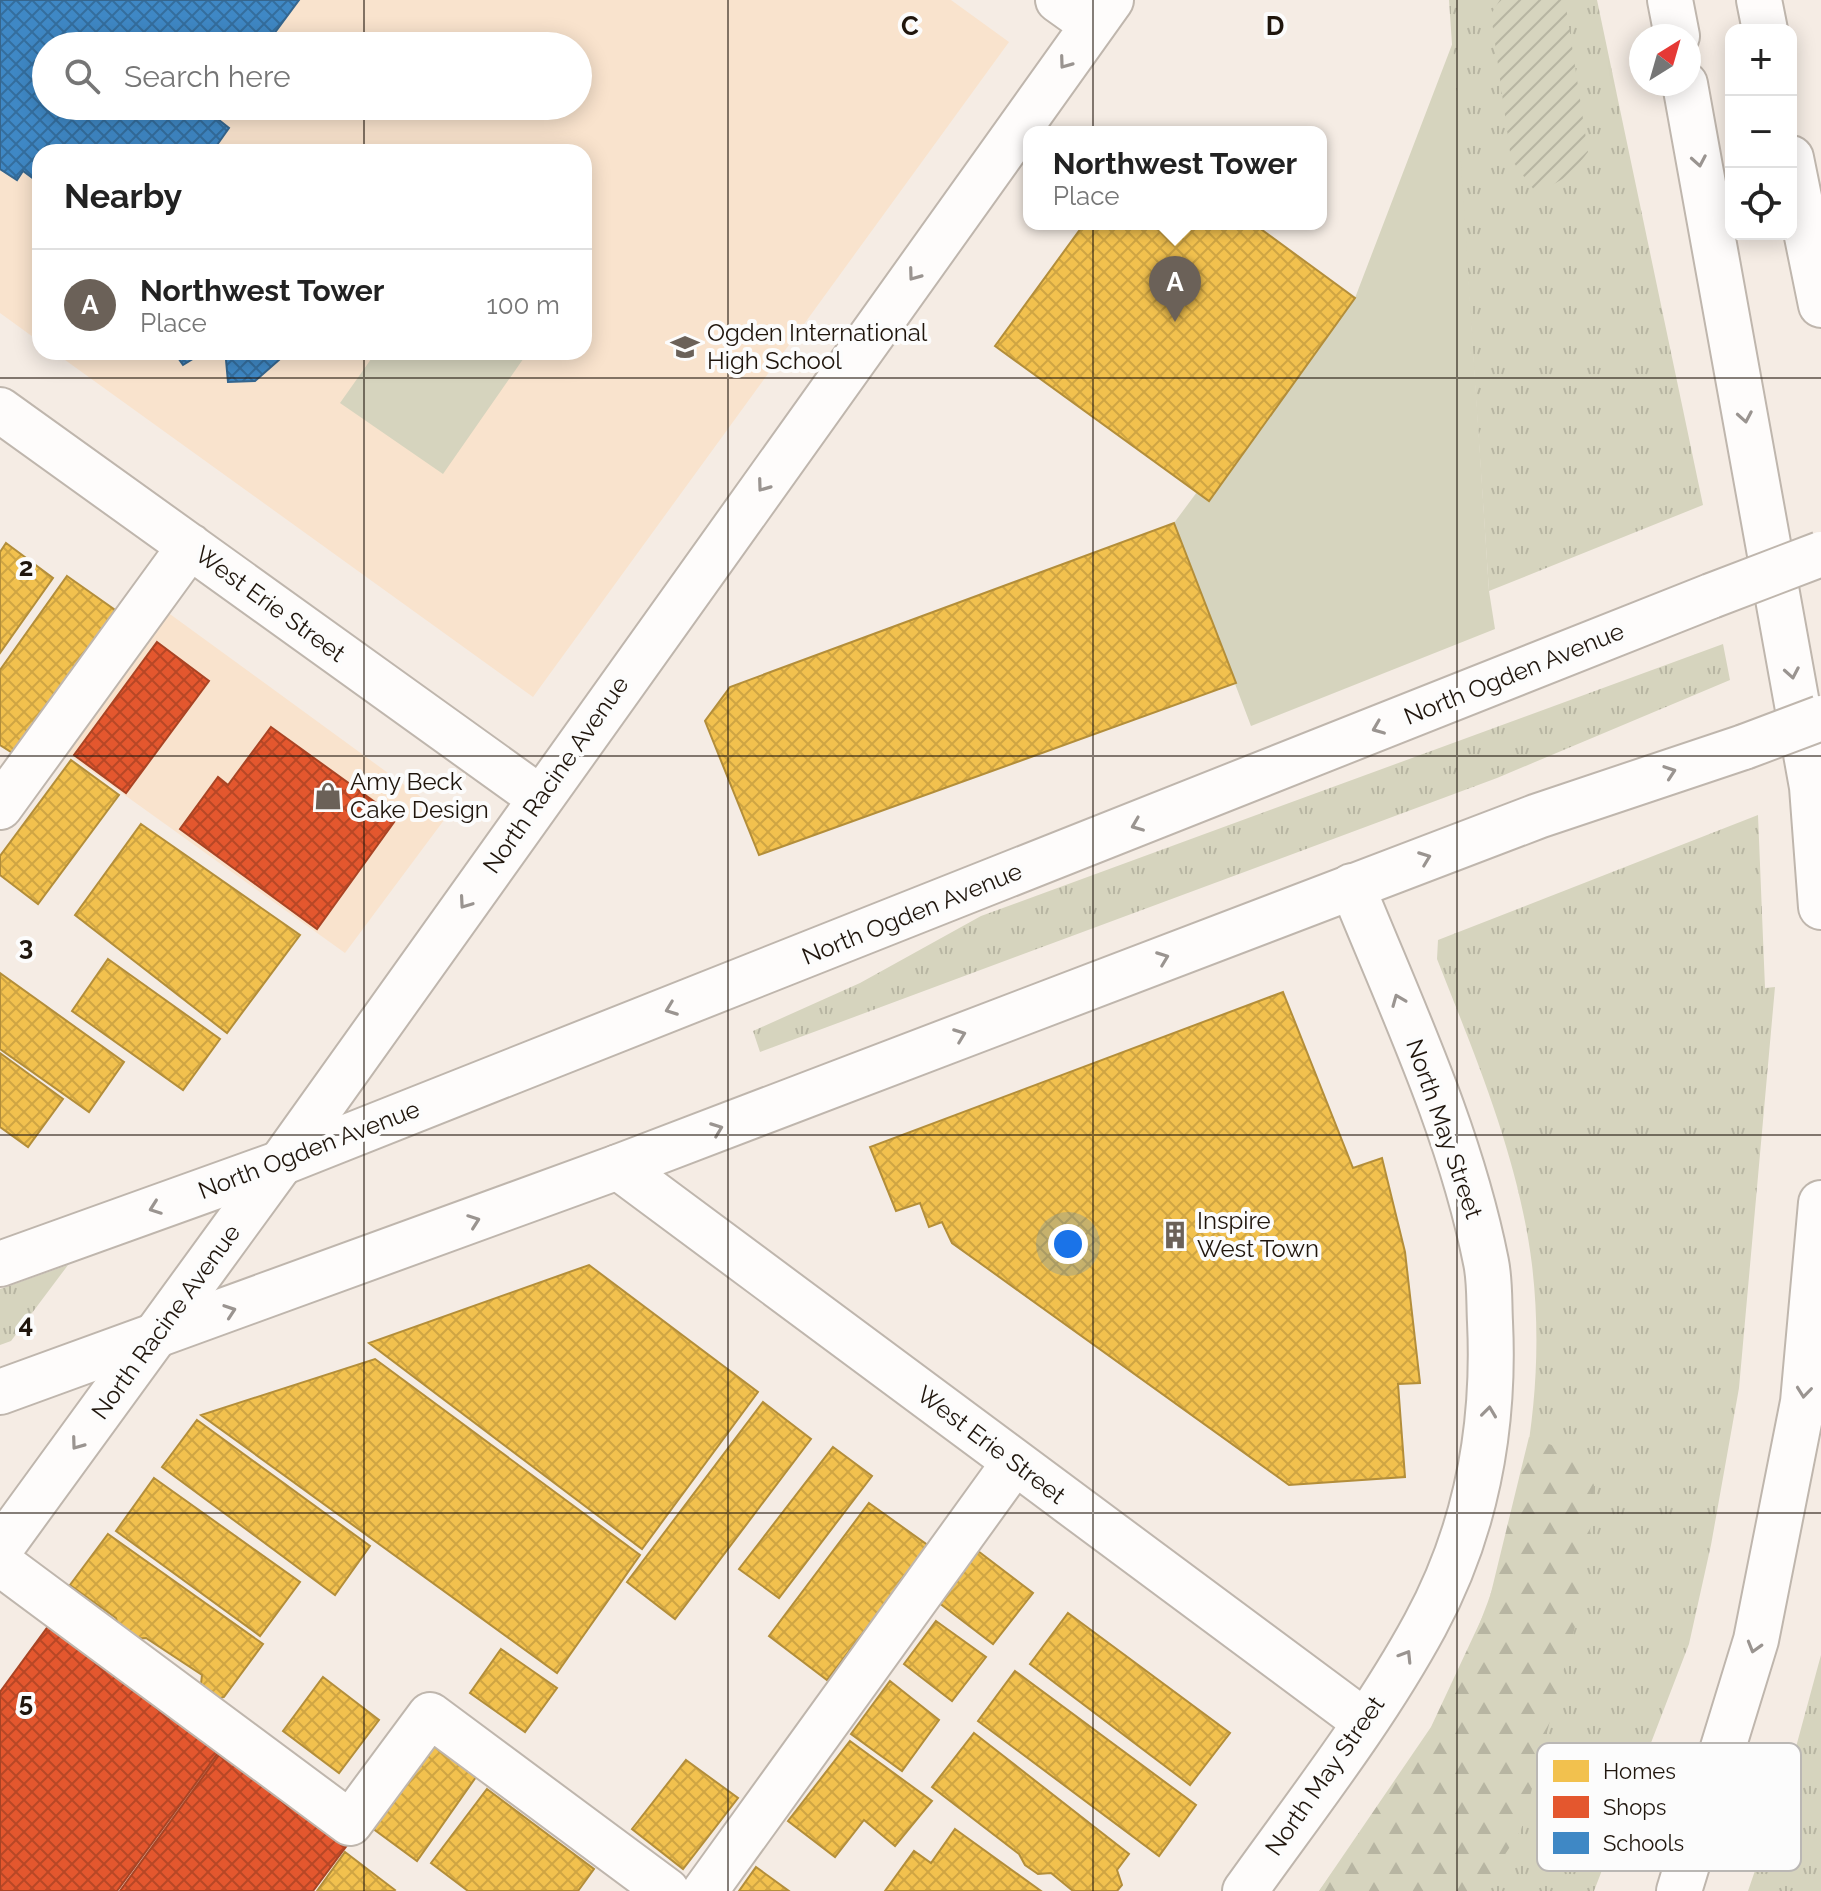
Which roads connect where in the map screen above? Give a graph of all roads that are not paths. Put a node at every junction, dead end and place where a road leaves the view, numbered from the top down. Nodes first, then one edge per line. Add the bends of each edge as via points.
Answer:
1 (1670, 0) edge
2 (1759, 0) edge
3 (1087, 8) edge
4 (1675, 24) edge
5 (1764, 24) edge
6 (1687, 96) edge
7 (1793, 168) edge
8 (1821, 305) edge
9 (0, 410) edge
10 (190, 546) junction
11 (1821, 554) edge
12 (1821, 718) edge
13 (540, 798) junction
14 (0, 807) edge
15 (1352, 886) junction
16 (1821, 907) edge
17 (281, 1163) junction
18 (618, 1167) junction
19 (1821, 1203) edge
20 (0, 1264) edge
21 (156, 1336) junction
22 (0, 1392) edge
23 (1014, 1463) junction
24 (0, 1549) edge
25 (0, 1563) edge
26 (1365, 1722) junction
27 (1724, 1743) edge
28 (1685, 1871) edge
29 (667, 1891) edge
30 (705, 1891) edge
31 (1245, 1891) edge
32 (1679, 1891) edge

1 - 4 main road
2 - 5 main road
3 -> 13 main road, North Racine Avenue
6 -> 16 main road via 1812,787
7 - 8 main road
9 - 10 main road, West Erie Street
10 - 13 main road, West Erie Street
10 - 14 main road
11 -> 17 main road, North Ogden Avenue, bridge
15 -> 12 main road, bridge
13 -> 17 main road, North Racine Avenue
18 -> 15 main road
26 -> 15 main road, North May Street via 1426,1624 1463,1538 1483,1465 1493,1382 1487,1265 1465,1176
17 -> 20 main road, North Ogden Avenue
17 - 21 main road, North Racine Avenue
21 -> 18 main road
18 - 23 main road, West Erie Street
19 -> 27 main road via 1803,1402 1756,1640
21 - 22 main road
21 -> 24 main road, North Racine Avenue
23 - 26 main road, West Erie Street
23 - 30 main road
25 - 29 main road via 350,1823 430,1715
26 - 31 main road, North May Street
28 -> 32 main road

